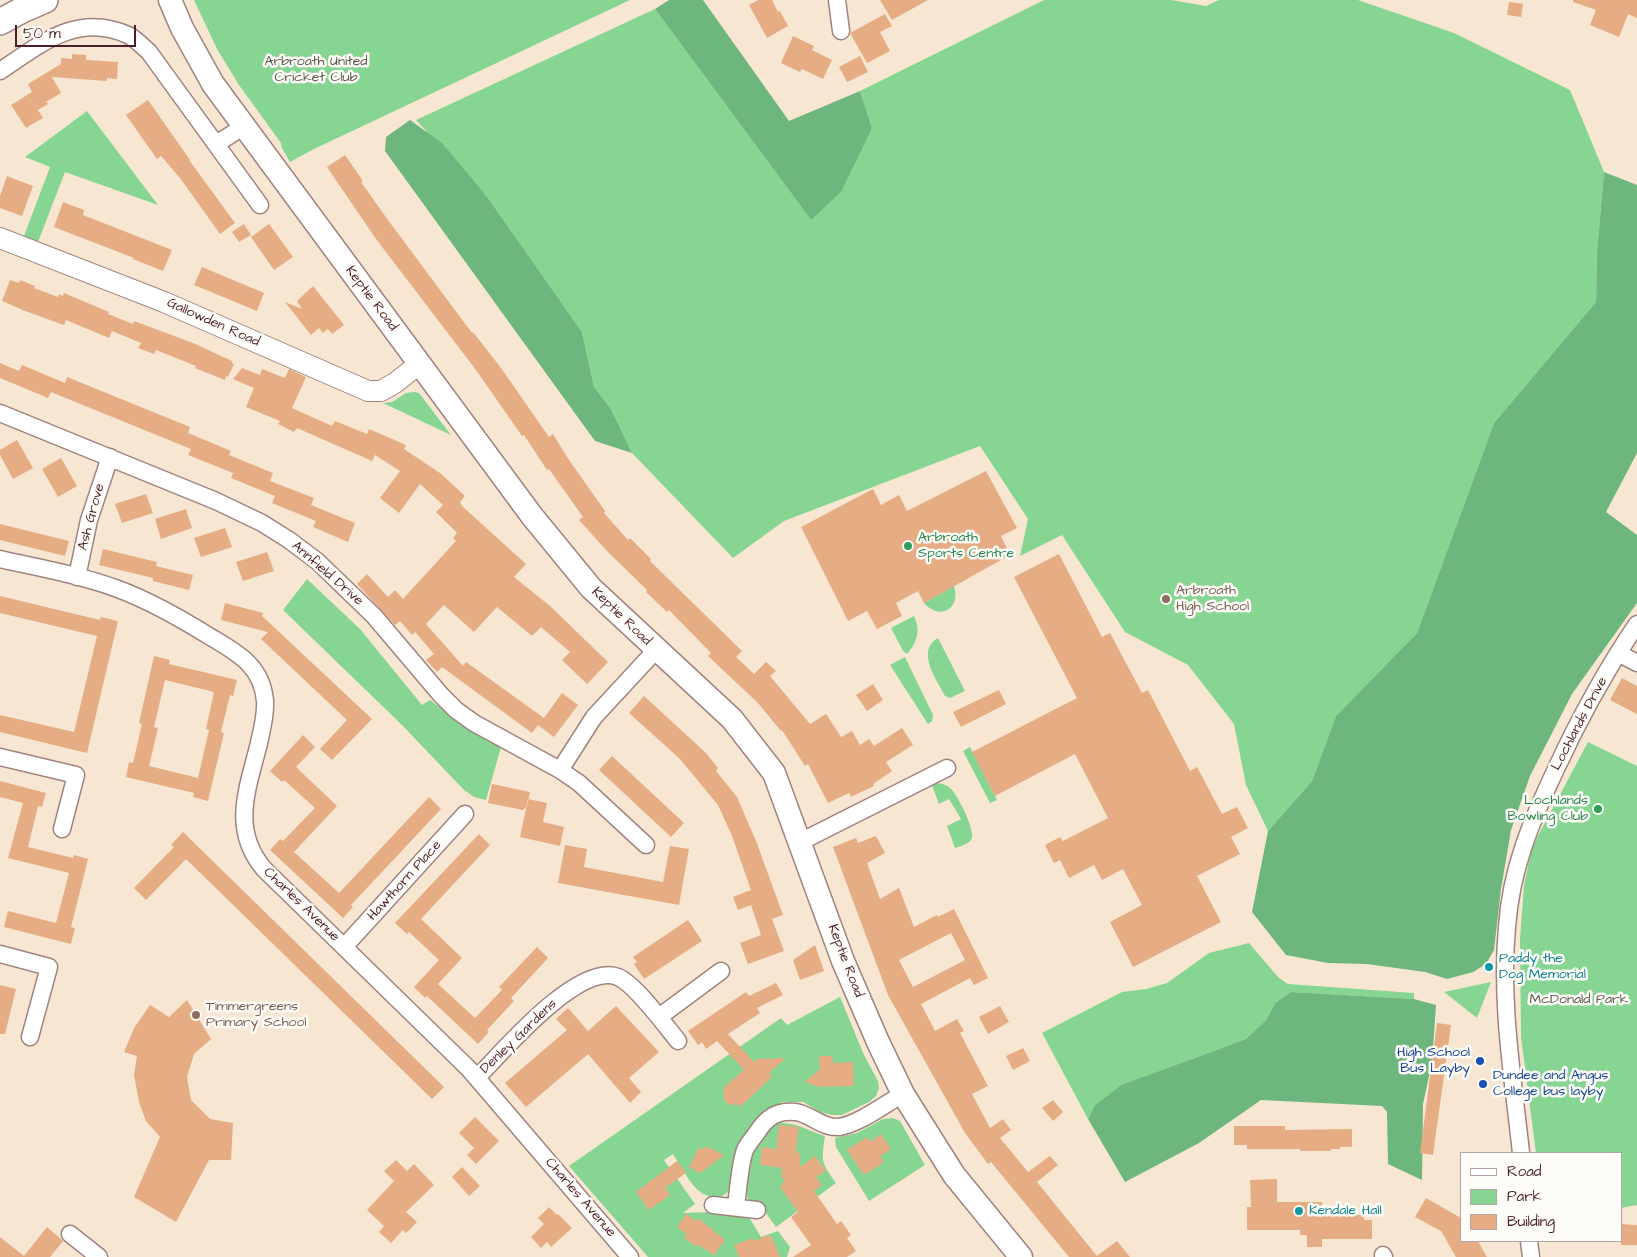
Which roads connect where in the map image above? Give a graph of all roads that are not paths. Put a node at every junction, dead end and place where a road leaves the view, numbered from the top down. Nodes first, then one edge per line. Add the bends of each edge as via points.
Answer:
1 (45, 0) edge
2 (170, 0) edge
3 (837, 0) edge
4 (0, 22) edge
5 (842, 31) dead end
6 (0, 72) edge
7 (243, 127) junction
8 (216, 144) junction
9 (260, 205) dead end
10 (0, 238) edge
11 (419, 364) junction
12 (0, 413) edge
13 (110, 457) junction
14 (0, 559) edge
15 (77, 577) junction
16 (1637, 624) edge
17 (656, 650) junction
18 (1618, 653) junction
19 (1637, 663) edge
20 (0, 757) edge
21 (946, 768) dead end
22 (560, 770) junction
23 (465, 814) dead end
24 (62, 829) dead end
25 (800, 842) junction
26 (646, 844) dead end
27 (344, 947) junction
28 (0, 954) edge
29 (721, 971) dead end
30 (659, 1017) junction
31 (30, 1037) dead end
32 (678, 1040) dead end
33 (478, 1078) junction
34 (903, 1094) junction
35 (1521, 1152) edge
36 (713, 1205) dead end
37 (736, 1206) junction
38 (757, 1210) dead end
39 (70, 1234) dead end
40 (1530, 1242) edge
41 (82, 1252) edge
42 (99, 1257) edge
43 (630, 1257) edge
44 (1021, 1257) edge
45 (1531, 1257) edge

1 - 4 main road
2 - 7 main road, Keptie Road via 213,84
3 - 5 street
6 - 8 street via 46,40 74,29 103,26 130,35 149,52
7 - 8 street
7 - 11 main road, Keptie Road
8 - 9 street
10 - 11 street, Gallowden Road via 164,302 368,391 381,391
11 - 17 main road, Keptie Road via 532,516 591,588
12 - 13 street, Annfield Drive
13 - 15 street, Ash Grove via 89,520
13 - 22 street, Annfield Drive via 216,501 289,540 317,561 374,616 456,710 494,735
14 - 15 street, Charles Avenue
15 - 27 street, Charles Avenue via 116,588 173,614 244,657 259,675 265,701 264,722 243,814 245,836 255,859
16 - 18 street, Lochlands Drive
17 - 22 street via 594,716
17 - 25 main road, Keptie Road via 732,720 774,773
18 - 19 street
18 - 35 street, Lochlands Drive via 1575,728 1537,809 1522,847 1512,891 1504,976
20 - 24 street via 76,775
21 - 25 street
22 - 26 street, Annfield Drive
23 - 27 street, Hawthorn Place
25 - 34 main road, Keptie Road via 854,987
27 - 33 street, Charles Avenue
28 - 31 street via 49,967
29 - 30 street
30 - 32 street, Denley Gardens
30 - 33 street, Denley Gardens via 628,983 601,975 587,980 548,1005
33 - 43 street, Charles Avenue
34 - 37 street via 847,1126 823,1125 795,1112 778,1112 770,1116 745,1150
34 - 44 main road, Keptie Road via 954,1175
36 - 37 street
37 - 38 street
39 - 41 street
40 - 45 street
41 - 42 street

